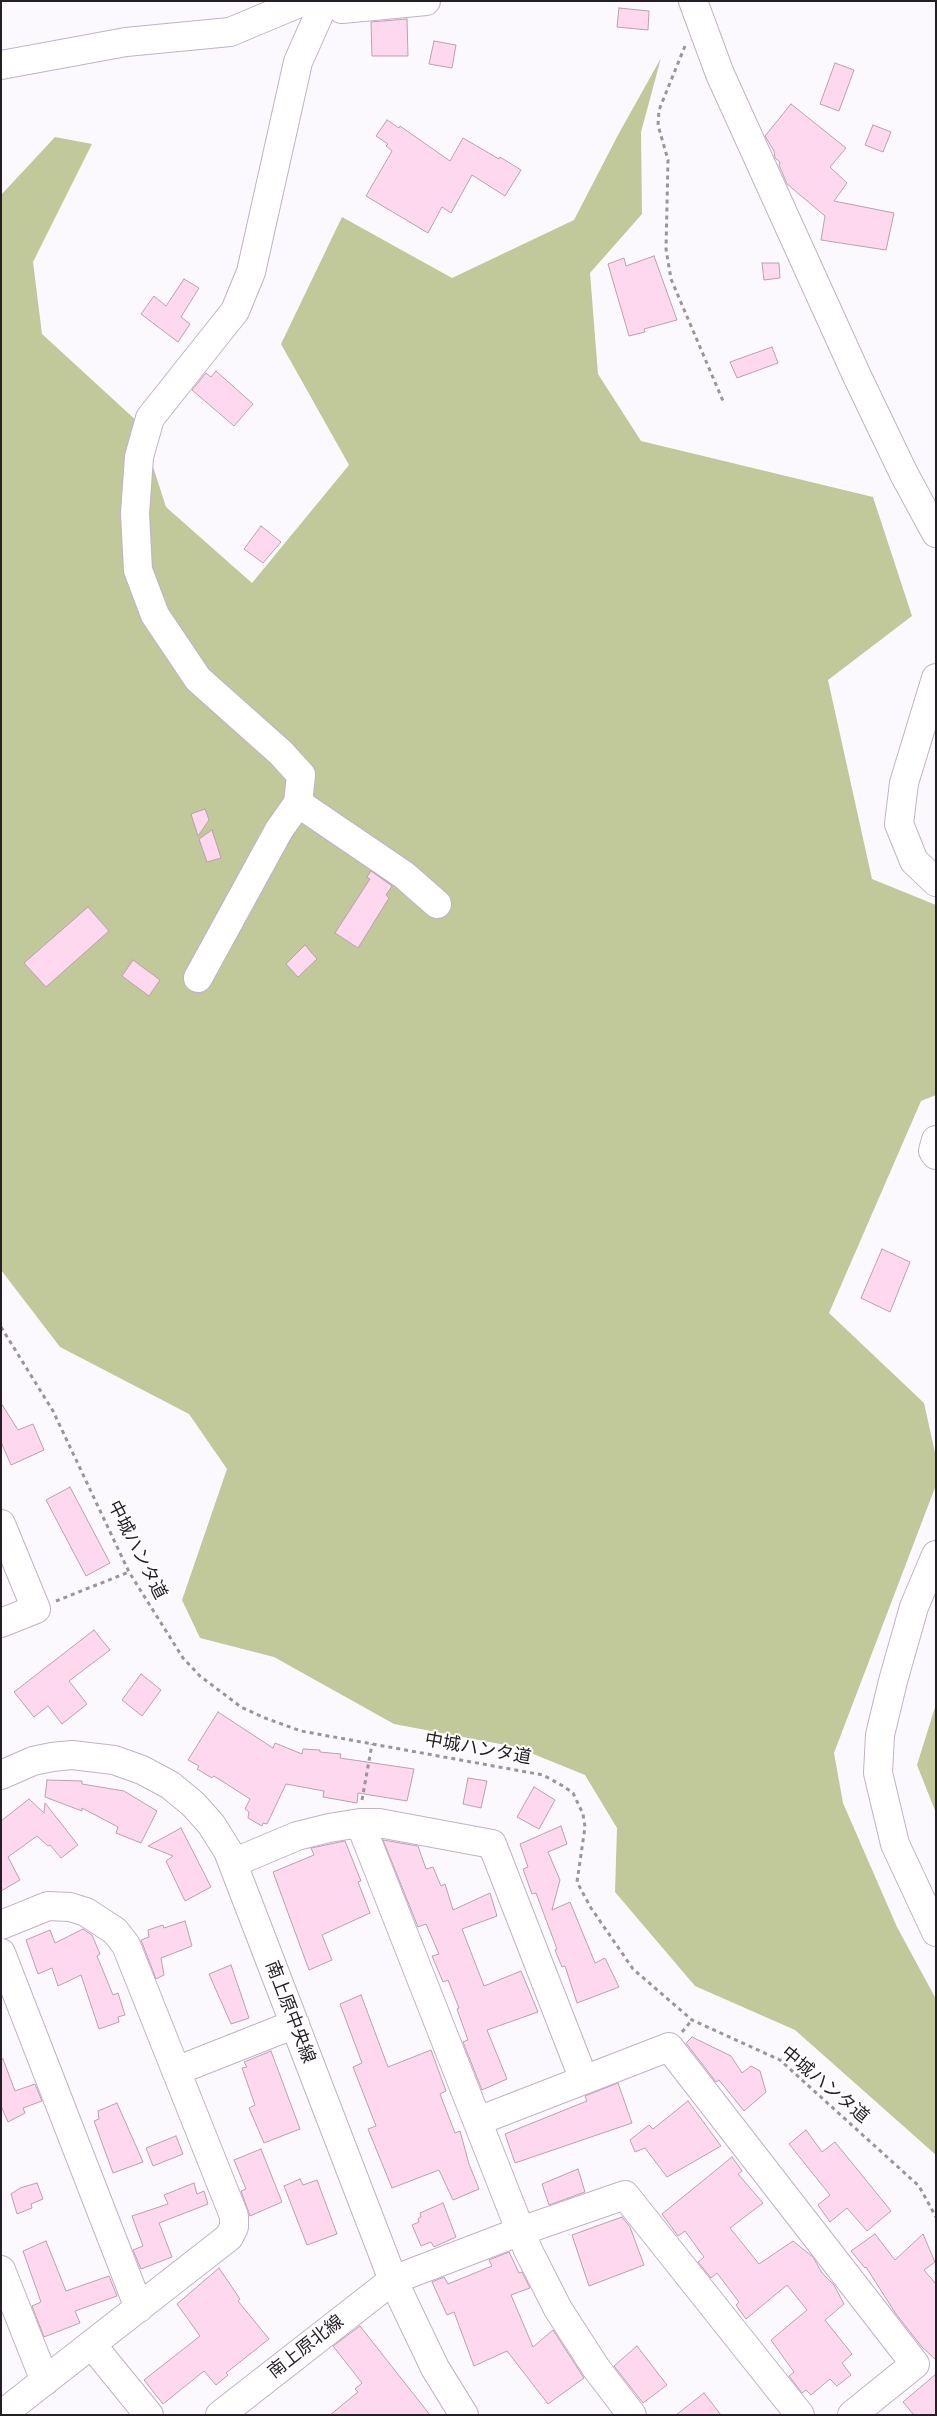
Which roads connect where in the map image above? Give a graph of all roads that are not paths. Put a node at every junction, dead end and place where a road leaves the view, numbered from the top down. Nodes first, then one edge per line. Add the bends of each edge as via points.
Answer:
1 (304, 1) edge
2 (325, 1) edge
3 (336, 1) edge
4 (426, 1) edge
5 (695, 7) edge
6 (1, 65) edge
7 (936, 534) edge
8 (936, 678) edge
9 (298, 803) junction
10 (936, 882) edge
11 (437, 904) dead end
12 (198, 978) dead end
13 (936, 1140) edge
14 (936, 1155) edge
15 (1, 1524) edge
16 (936, 1555) edge
17 (1, 1622) edge
18 (1, 1774) edge
19 (360, 1823) junction
20 (233, 1863) junction
21 (1, 1925) edge
22 (936, 1932) edge
23 (1, 1953) edge
24 (295, 2024) junction
25 (176, 2071) junction
26 (584, 2080) junction
27 (478, 2121) junction
28 (521, 2231) junction
29 (1, 2270) edge
30 (393, 2280) junction
31 (139, 2308) junction
32 (92, 2345) junction
33 (45, 2381) junction
34 (2, 2415) edge
35 (149, 2415) edge
36 (220, 2415) edge
37 (464, 2415) edge
38 (632, 2415) edge
39 (800, 2415) edge
40 (852, 2415) edge

1 - 6 street via 230,32 126,42
2 - 9 street via 298,62 251,272 236,311 150,418 139,457 135,514 138,570 155,615 198,679 281,753 300,775
3 - 4 street via 342,9
5 - 7 street via 720,74 857,376
8 - 10 street via 904,782 899,824 914,861
9 - 11 street via 404,875
9 - 12 street via 279,830
13 - 14 street via 933,1151
15 - 17 street via 36,1609
16 - 22 street via 914,1607 892,1680 880,1734 878,1773 895,1844
18 - 20 street, 南上原中央線 via 33,1761 72,1755 129,1764 170,1785 193,1804 219,1836
19 - 20 street via 297,1836
19 - 26 street via 379,1823 492,1844
19 - 27 street
20 - 24 street, 南上原中央線
21 - 25 street via 48,1906 86,1912 109,1926 126,1945
23 - 31 street
24 - 25 street
24 - 30 street, 南上原中央線
25 - 31 street via 234,2216 234,2227 229,2237
26 - 27 street
26 - 40 street via 669,2047 916,2364
27 - 28 street
28 - 30 street, 南上原北線
28 - 38 street via 558,2309 596,2368
28 - 39 street, 南上原北線 via 625,2195
29 - 33 street
30 - 36 street, 南上原北線
30 - 37 street, 南上原中央線 via 436,2368
31 - 32 street
32 - 33 street
32 - 35 street
33 - 34 street

